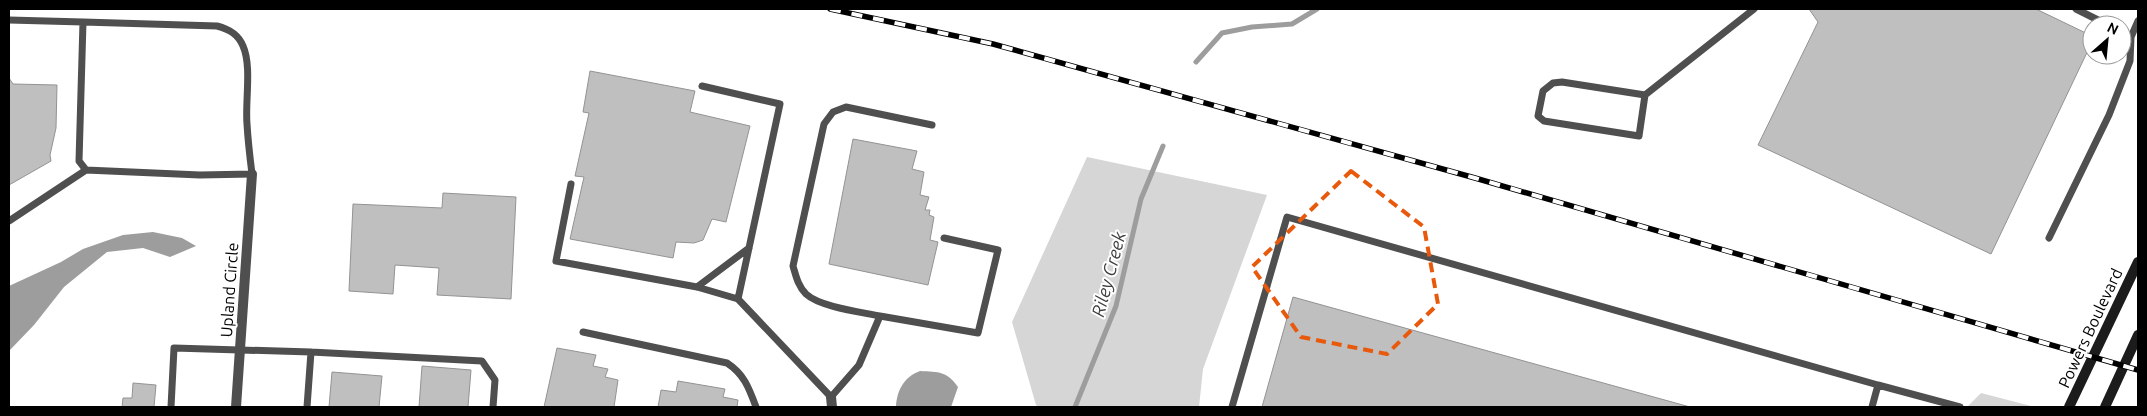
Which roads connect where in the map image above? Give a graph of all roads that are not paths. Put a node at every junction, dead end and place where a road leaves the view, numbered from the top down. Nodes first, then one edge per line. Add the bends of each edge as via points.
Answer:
1 (1754, 9) edge
2 (2076, 9) edge
3 (2088, 15) edge
4 (9, 20) edge
5 (2138, 21) edge
6 (84, 22) junction
7 (2132, 35) edge
8 (2128, 65) edge
9 (702, 86) dead end
10 (1645, 95) junction
11 (932, 125) dead end
12 (86, 170) junction
13 (252, 174) junction
14 (571, 184) dead end
15 (9, 221) edge
16 (944, 238) dead end
17 (2048, 238) dead end
18 (749, 248) junction
19 (2138, 262) edge
20 (697, 287) junction
21 (738, 299) junction
22 (880, 316) junction
23 (582, 332) dead end
24 (2138, 335) edge
25 (240, 349) junction
26 (311, 352) junction
27 (1878, 385) junction
28 (831, 402) edge
29 (171, 407) edge
30 (236, 407) edge
31 (307, 407) edge
32 (493, 407) edge
33 (756, 407) edge
34 (1232, 407) edge
35 (1872, 407) edge
36 (1960, 407) edge
37 (2069, 407) edge
38 (2105, 407) edge

1 - 10 lane
2 - 3 lane
4 - 6 lane
5 - 7 lane
6 - 12 lane via 79,160
6 - 13 lane via 217,26 237,36 246,58
8 - 17 lane via 2109,115
9 - 18 lane via 780,104
10 - 10 lane via 1639,136 1544,121 1538,116 1543,91 1553,83
11 - 22 lane via 846,107 833,112 824,124 793,266 798,284 817,301
12 - 13 lane
12 - 15 lane
13 - 25 street, Upland Circle
14 - 20 lane via 556,261
16 - 22 lane via 998,250 978,333
18 - 20 lane
18 - 21 lane
19 - 37 main road, Powers Boulevard
20 - 21 lane
21 - 28 lane
22 - 28 lane via 859,365
23 - 33 lane via 727,363 739,371
24 - 38 main road
25 - 26 lane
25 - 29 lane via 174,348
25 - 30 street, Upland Circle
26 - 31 lane
26 - 32 lane via 482,361 495,380
27 - 34 lane via 1287,217
27 - 35 lane
27 - 36 lane

